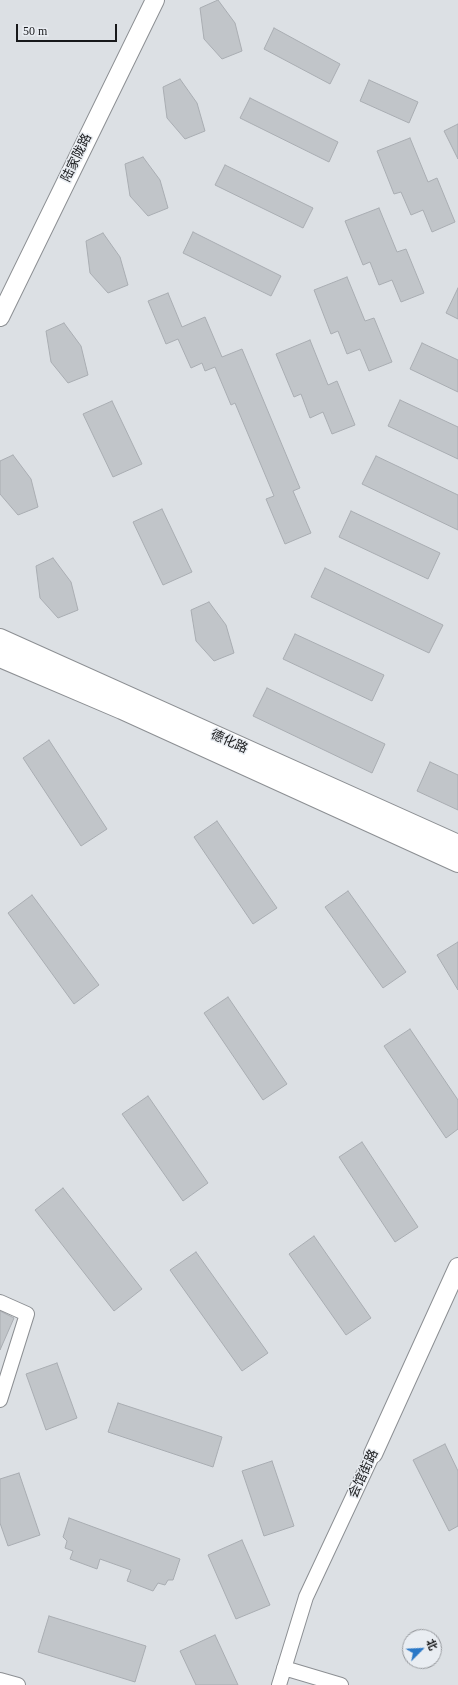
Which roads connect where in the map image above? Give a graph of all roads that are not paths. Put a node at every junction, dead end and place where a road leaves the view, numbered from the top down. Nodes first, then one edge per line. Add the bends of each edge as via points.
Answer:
1 (155, 0) edge
2 (0, 317) edge
3 (0, 639) edge
4 (0, 657) edge
5 (458, 845) edge
6 (458, 862) edge
7 (458, 1267) edge
8 (0, 1302) edge
9 (0, 1400) edge
10 (373, 1454) joint
11 (284, 1668) junction
12 (0, 1680) edge
13 (18, 1685) edge
14 (279, 1685) edge
15 (342, 1685) edge

1 - 2 street, 陆家陇路
3 - 5 main road, 德化路
4 - 6 main road, 德化路
7 - 10 street, 会馆街路
8 - 9 street via 27,1314
10 - 11 street, 会馆街路 via 306,1597
11 - 14 street, 会馆街路
11 - 15 street
12 - 13 street

